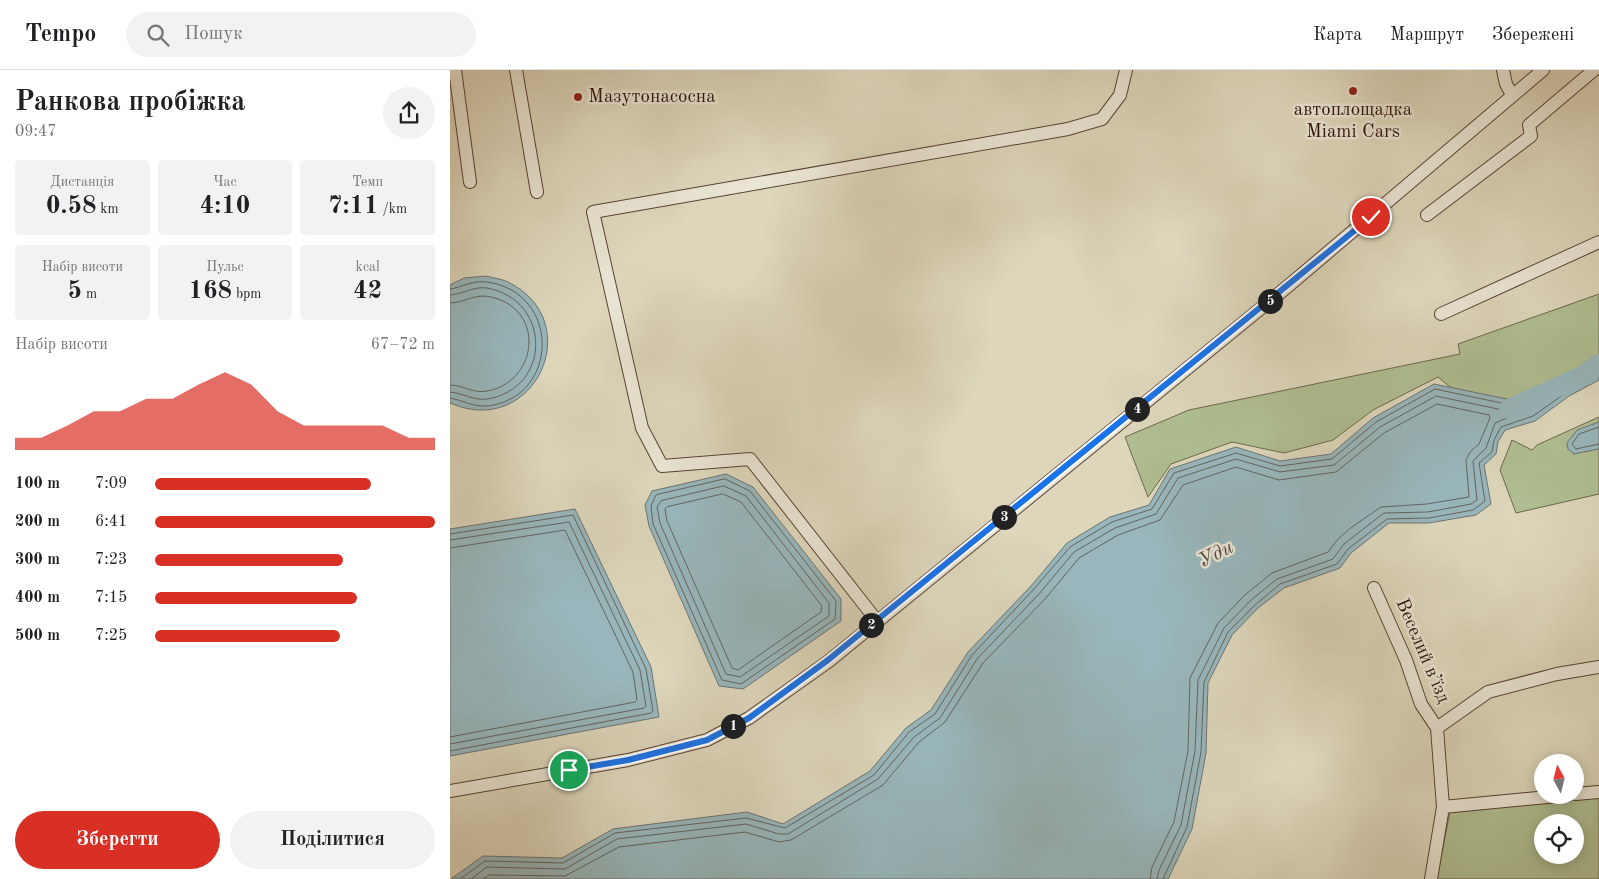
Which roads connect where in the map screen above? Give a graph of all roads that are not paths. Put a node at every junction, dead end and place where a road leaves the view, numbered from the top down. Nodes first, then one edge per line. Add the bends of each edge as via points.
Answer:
1 (456, 70) edge
2 (516, 70) edge
3 (1126, 70) edge
4 (1503, 70) edge
5 (1543, 70) edge
6 (1594, 70) edge
7 (1512, 94) junction
8 (470, 182) dead end
9 (537, 192) dead end
10 (1427, 215) dead end
11 (1599, 242) edge
12 (1441, 314) dead end
13 (1374, 588) dead end
14 (877, 620) junction
15 (1599, 667) edge
16 (1437, 728) junction
17 (450, 791) edge
18 (1599, 792) edge
19 (1584, 793) edge
20 (1534, 798) edge
21 (1443, 807) junction
22 (1431, 879) edge

1 - 8 street
2 - 9 street
3 - 14 street via 1120,94 1102,119 1068,130 593,212 642,428 662,466 750,458
4 - 7 street
5 - 7 street
6 - 10 street via 1529,125 1531,136
7 - 14 street via 1294,281
11 - 12 street
13 - 16 street, Веселий в’їзд via 1406,660 1421,704
14 - 17 street via 749,718 707,740 628,760
15 - 16 street via 1488,692
16 - 21 street
18 - 19 street
20 - 21 street
21 - 22 street

